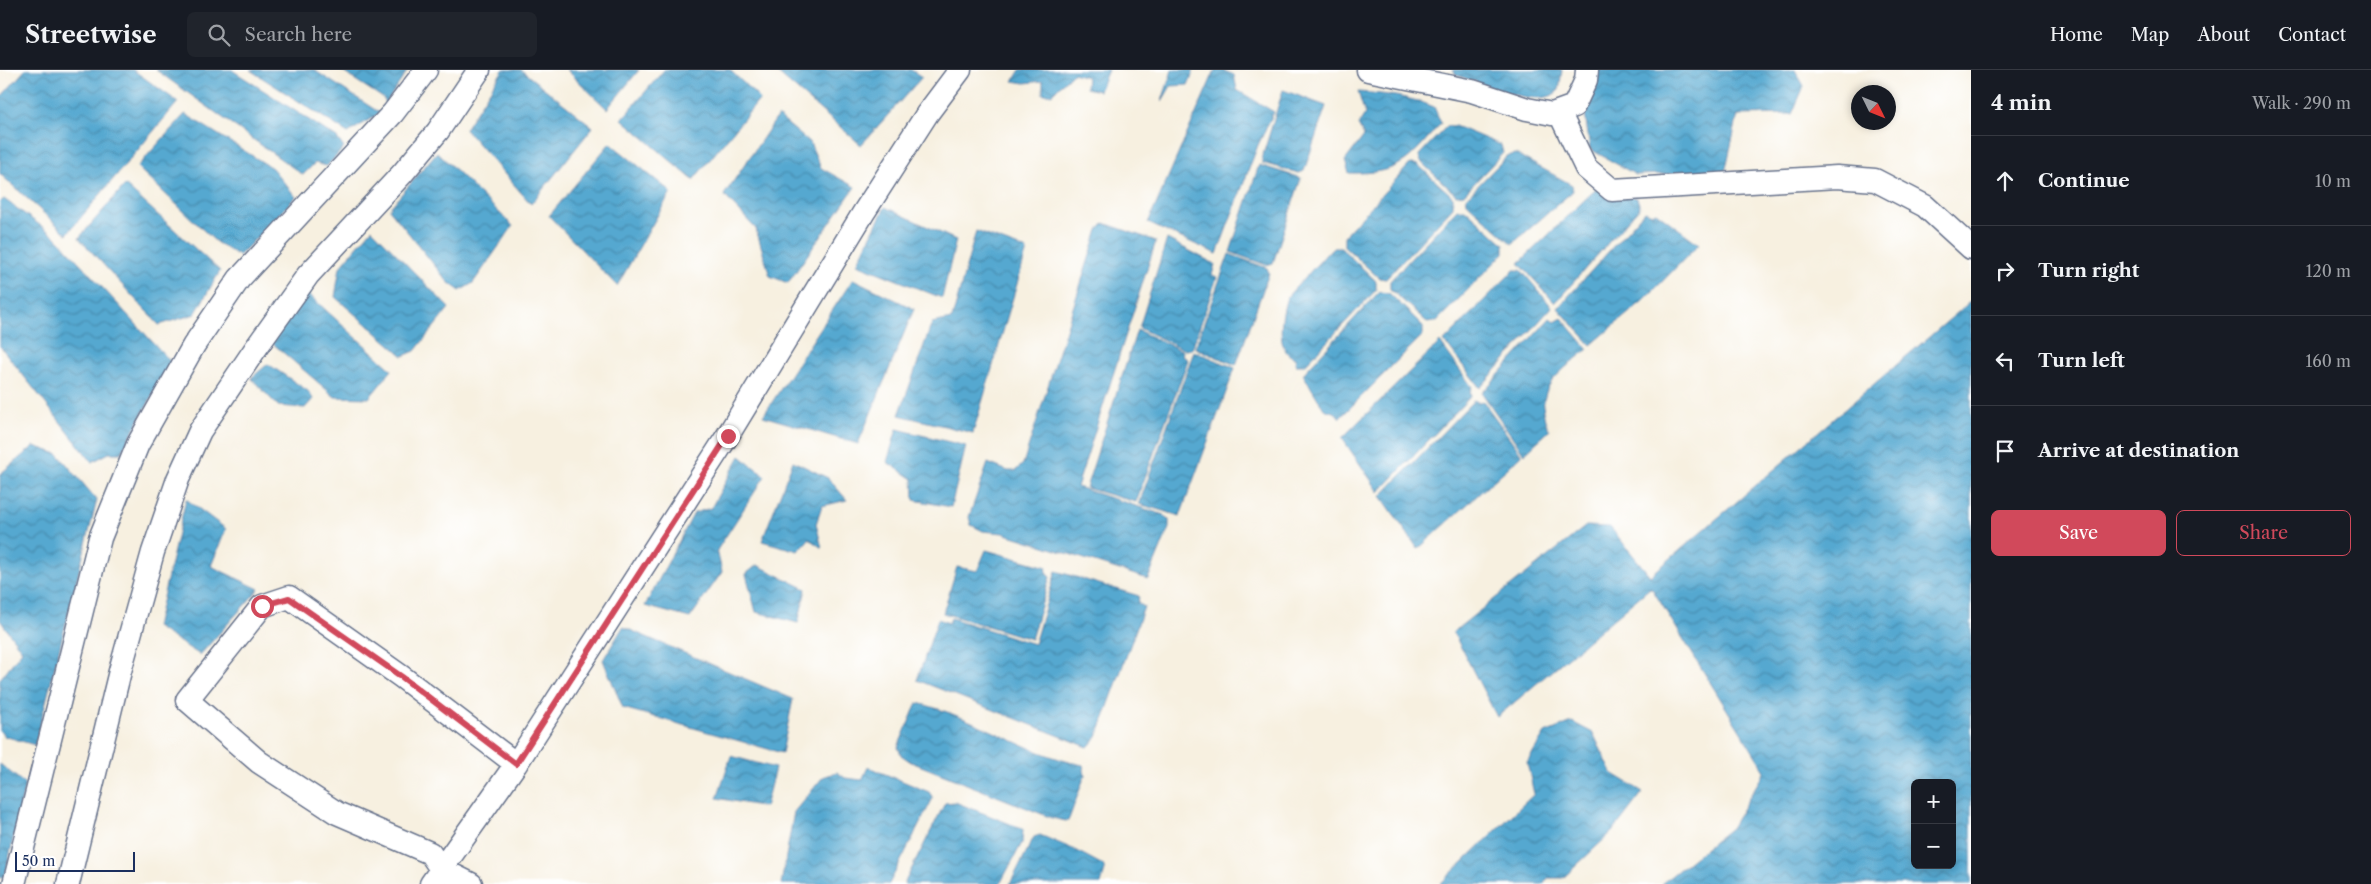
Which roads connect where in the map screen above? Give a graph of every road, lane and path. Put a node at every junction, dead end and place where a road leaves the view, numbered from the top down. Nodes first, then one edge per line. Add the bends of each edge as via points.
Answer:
1 (426, 70) edge
2 (479, 70) edge
3 (960, 70) edge
4 (1368, 70) edge
5 (1588, 70) edge
6 (1559, 112) junction
7 (1971, 248) edge
8 (516, 764) junction
9 (436, 876) edge
10 (14, 884) edge
11 (68, 884) edge
12 (471, 884) edge

1 - 10 street via 393,113 239,279 194,346 138,444 100,538
2 - 11 street via 438,131 308,275 200,431 178,478 153,552
3 - 8 street via 927,114 875,195 728,436
4 - 6 street via 1472,91 1527,109 1552,114
5 - 6 street via 1574,106
6 - 7 street via 1586,168 1612,190 1837,177 1875,180 1925,206
8 - 9 street
8 - 9 street via 402,677 289,598 262,606 187,700 260,762 337,812 430,853
9 - 12 street

